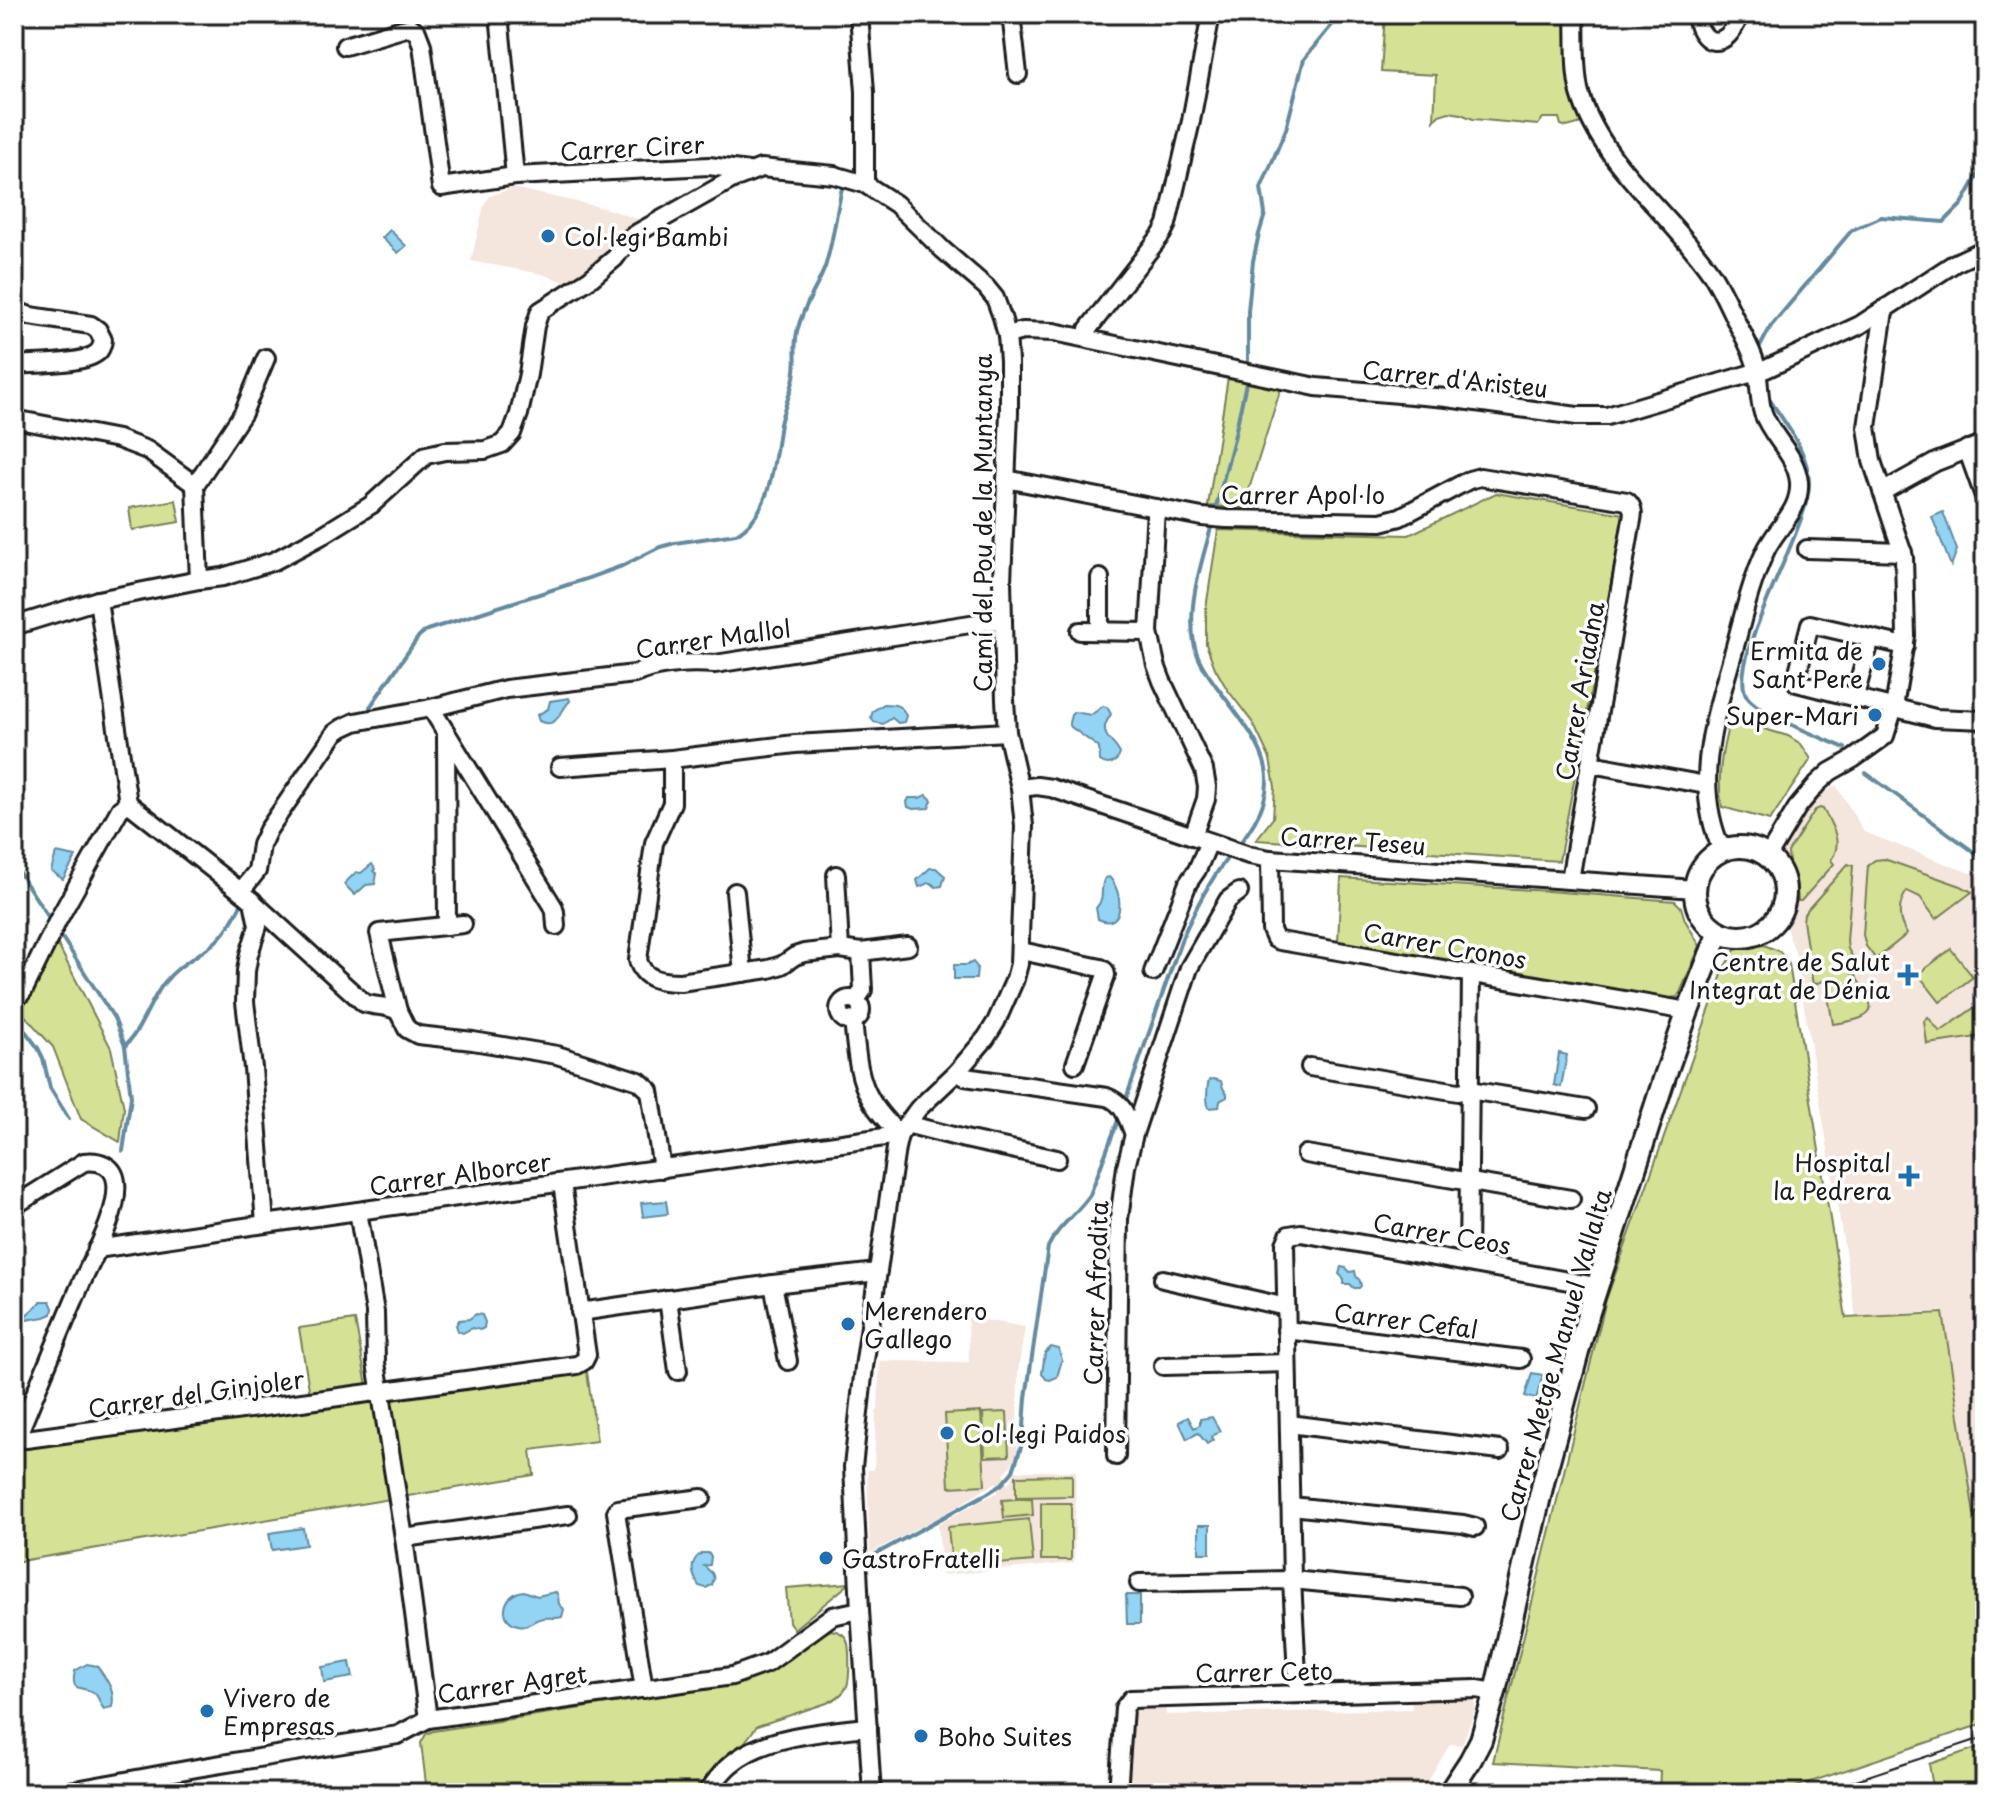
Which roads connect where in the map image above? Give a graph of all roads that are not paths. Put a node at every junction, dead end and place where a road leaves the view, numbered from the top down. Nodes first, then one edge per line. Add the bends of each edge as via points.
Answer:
1 (499, 14) edge
2 (859, 14) edge
3 (1011, 14) edge
4 (1211, 14) edge
5 (1575, 14) edge
6 (1696, 14) edge
7 (1741, 14) edge
8 (345, 46) dead end
9 (1018, 74) dead end
10 (750, 171) junction
11 (515, 176) junction
12 (865, 184) junction
13 (1985, 249) edge
14 (14, 310) edge
15 (1884, 311) junction
16 (1007, 335) junction
17 (1086, 338) junction
18 (266, 358) dead end
19 (14, 365) edge
20 (1758, 373) junction
21 (14, 419) edge
22 (1985, 443) edge
23 (1967, 449) junction
24 (1006, 479) junction
25 (195, 485) junction
26 (1882, 492) junction
27 (1985, 499) edge
28 (1156, 508) junction
29 (1633, 511) joint
30 (1807, 549) dead end
31 (1903, 552) junction
32 (1100, 578) dead end
33 (199, 580) junction
34 (98, 600) junction
35 (1002, 619) junction
36 (14, 626) edge
37 (1080, 631) dead end
38 (1100, 631) junction
39 (1149, 632) junction
40 (1871, 638) junction
41 (1905, 646) junction
42 (1855, 696) junction
43 (1894, 707) junction
44 (431, 708) junction
45 (1985, 720) edge
46 (446, 732) junction
47 (1007, 732) junction
48 (672, 759) junction
49 (1591, 764) junction
50 (560, 767) dead end
51 (1706, 785) junction
52 (1020, 788) junction
53 (128, 803) junction
54 (1207, 841) junction
55 (1722, 850) junction
56 (1768, 856) junction
57 (1270, 859) junction
58 (836, 875) dead end
59 (1570, 880) junction
60 (1695, 889) junction
61 (735, 892) dead end
62 (1239, 892) dead end
63 (247, 896) junction
64 (556, 926) dead end
65 (1719, 932) junction
66 (908, 946) dead end
67 (840, 949) junction
68 (1021, 951) junction
69 (861, 952) junction
70 (1153, 972) dead end
71 (743, 973) junction
72 (1471, 974) junction
73 (14, 998) edge
74 (398, 1011) junction
75 (1688, 1011) junction
76 (1075, 1064) dead end
77 (1310, 1067) dead end
78 (957, 1072) junction
79 (1469, 1090) junction
80 (1586, 1109) dead end
81 (903, 1130) junction
82 (1134, 1134) junction
83 (1306, 1154) dead end
84 (1057, 1159) dead end
85 (662, 1169) junction
86 (1469, 1181) junction
87 (562, 1183) junction
88 (1571, 1199) dead end
89 (14, 1206) edge
90 (358, 1211) junction
91 (265, 1224) junction
92 (97, 1249) junction
93 (1468, 1262) junction
94 (877, 1272) junction
95 (1163, 1279) dead end
96 (773, 1284) junction
97 (1596, 1286) junction
98 (668, 1299) junction
99 (1286, 1307) junction
100 (580, 1312) junction
101 (1286, 1330) junction
102 (1521, 1359) dead end
103 (788, 1361) dead end
104 (1287, 1363) junction
105 (1163, 1366) dead end
106 (678, 1371) dead end
107 (380, 1392) junction
108 (1289, 1424) junction
109 (16, 1440) edge
110 (1500, 1450) dead end
111 (1116, 1456) dead end
112 (702, 1498) dead end
113 (1291, 1506) junction
114 (568, 1515) dead end
115 (1475, 1527) dead end
116 (404, 1538) junction
117 (1292, 1580) junction
118 (1139, 1583) dead end
119 (1460, 1596) dead end
120 (860, 1610) junction
121 (644, 1689) junction
122 (1495, 1692) junction
123 (1298, 1694) junction
124 (428, 1719) junction
125 (868, 1727) junction
126 (59, 1793) edge
127 (707, 1793) edge
128 (872, 1793) edge
129 (1118, 1793) edge
130 (1449, 1793) edge

1 - 11 street
2 - 12 street
3 - 9 street
4 - 17 street via 1167,224
5 - 20 street via 1579,89 1596,131 1711,274
6 - 7 street via 1701,34 1711,40 1726,37
8 - 11 street, Carrer Cirer via 402,29 416,30 441,187
10 - 11 street, Carrer Cirer via 709,166
10 - 12 street, Carrer Cirer via 809,172
10 - 33 street via 639,232 590,279 540,311 519,414 502,444 426,455 371,505 321,536 274,561
12 - 16 street, Camí del Pou de la Muntanya via 896,204 990,291
13 - 15 street, Carrer d'Aristeu
14 - 19 street via 91,325 103,340 96,354 82,359
15 - 20 street, Carrer d'Aristeu
15 - 26 street via 1867,427
16 - 17 street, Carrer d'Aristeu via 1040,330
16 - 24 street, Camí del Pou de la Muntanya
17 - 20 street, Carrer d'Aristeu via 1316,387 1593,417
18 - 25 street via 243,413
20 - 51 street via 1762,411 1795,466 1798,497 1760,564 1713,727
21 - 25 street via 118,439 147,450
22 - 23 street
23 - 26 street
23 - 27 street
24 - 28 street, Carrer Apol·lo
24 - 35 street, Camí del Pou de la Muntanya
25 - 33 street
26 - 31 street
28 - 29 street, Carrer Apol·lo via 1226,519 1390,521 1480,477 1627,501
28 - 39 street
29 - 49 street, Carrer Ariadna
30 - 31 street
31 - 41 street
32 - 38 street
33 - 34 street
34 - 36 street
34 - 53 street
35 - 44 street, Carrer Mallol via 715,664 651,667 635,674 528,685
35 - 47 street, Camí del Pou de la Muntanya
37 - 38 street
38 - 39 street
39 - 54 street via 1162,681 1204,770
40 - 41 street
40 - 42 street
40 - 42 street via 1810,624 1797,683
41 - 43 street
42 - 43 street
43 - 45 street via 1944,720
43 - 56 street via 1885,736 1817,784
44 - 46 street
44 - 63 street, Carrer Mallol via 355,722 335,733 268,830
46 - 64 street via 553,906
46 - 74 street via 455,925 379,933
47 - 48 street via 795,744
47 - 52 street, Camí del Pou de la Muntanya
48 - 50 street
48 - 71 street via 672,803 654,843 638,960 645,973 667,982
49 - 51 street
49 - 59 street, Carrer Ariadna
51 - 55 street
52 - 54 street, Carrer Teseu via 1051,788
52 - 68 street, Camí del Pou de la Muntanya
53 - 63 street
53 - 73 street via 58,920 24,990
54 - 57 street, Carrer Teseu
54 - 70 street
55 - 56 street via 1746,847
55 - 60 street via 1703,866
56 - 65 street via 1778,866 1785,892 1777,918 1768,928 1744,937
57 - 59 street, Carrer Teseu
57 - 72 street, Carrer Cronos via 1271,930 1277,940
58 - 67 street
59 - 60 street, Carrer Teseu
60 - 65 street via 1701,914
61 - 71 street
62 - 82 street, Carrer Afrodita via 1228,900 1189,968
63 - 74 street via 364,1003
63 - 91 street via 258,926 245,1002
65 - 75 street, Carrer Metge Manuel Vallalta
66 - 69 street
67 - 69 street
67 - 71 street via 804,953 778,967
68 - 76 street via 1105,971
68 - 78 street, Camí del Pou de la Muntanya via 996,1022
69 - 81 street via 863,990 840,1007 843,1017 853,1020 862,1080 871,1101
72 - 75 street, Carrer Cronos
72 - 79 street
74 - 85 street via 407,1029 418,1035 557,1055 639,1081 650,1091
75 - 97 street, Carrer Metge Manuel Vallalta
77 - 79 street
78 - 81 street, Camí del Pou de la Muntanya
78 - 82 street via 1113,1099
79 - 80 street
79 - 86 street
81 - 84 street
81 - 85 street, Carrer Alborcer
81 - 94 street
82 - 111 street, Carrer Afrodita via 1119,1219
83 - 86 street
85 - 87 street, Carrer Alborcer
86 - 88 street
86 - 93 street
87 - 90 street, Carrer Alborcer
87 - 100 street, Carrer del Ginjoler
89 - 92 street via 78,1165 102,1163 117,1184 112,1215
90 - 91 street, Carrer Alborcer
90 - 107 street via 375,1312
91 - 92 street, Carrer Alborcer
92 - 109 street
93 - 97 street, Carrer Ceos
93 - 99 street, Carrer Ceos via 1289,1235
94 - 96 street
94 - 120 street via 853,1467
95 - 99 street
96 - 98 street
96 - 103 street
97 - 122 street, Carrer Metge Manuel Vallalta
98 - 100 street
98 - 106 street
99 - 101 street
100 - 107 street, Carrer del Ginjoler via 587,1355 577,1365
101 - 102 street, Carrer Cefal
101 - 104 street
104 - 105 street
104 - 108 street
107 - 109 street, Carrer del Ginjoler
107 - 116 street
108 - 110 street
108 - 113 street
112 - 121 street via 616,1512
113 - 115 street
113 - 117 street
114 - 116 street
116 - 124 street
117 - 118 street
117 - 119 street
117 - 123 street
120 - 121 street, Carrer Agret via 832,1616 777,1657 743,1673
120 - 125 street
121 - 124 street, Carrer Agret
122 - 123 street, Carrer Ceto
122 - 130 street, Carrer Metge Manuel Vallalta via 1481,1740
123 - 129 street, Carrer Ceto via 1131,1699 1124,1708
124 - 126 street, Carrer Agret via 398,1735
125 - 127 street via 809,1734 760,1748 738,1758
125 - 128 street

